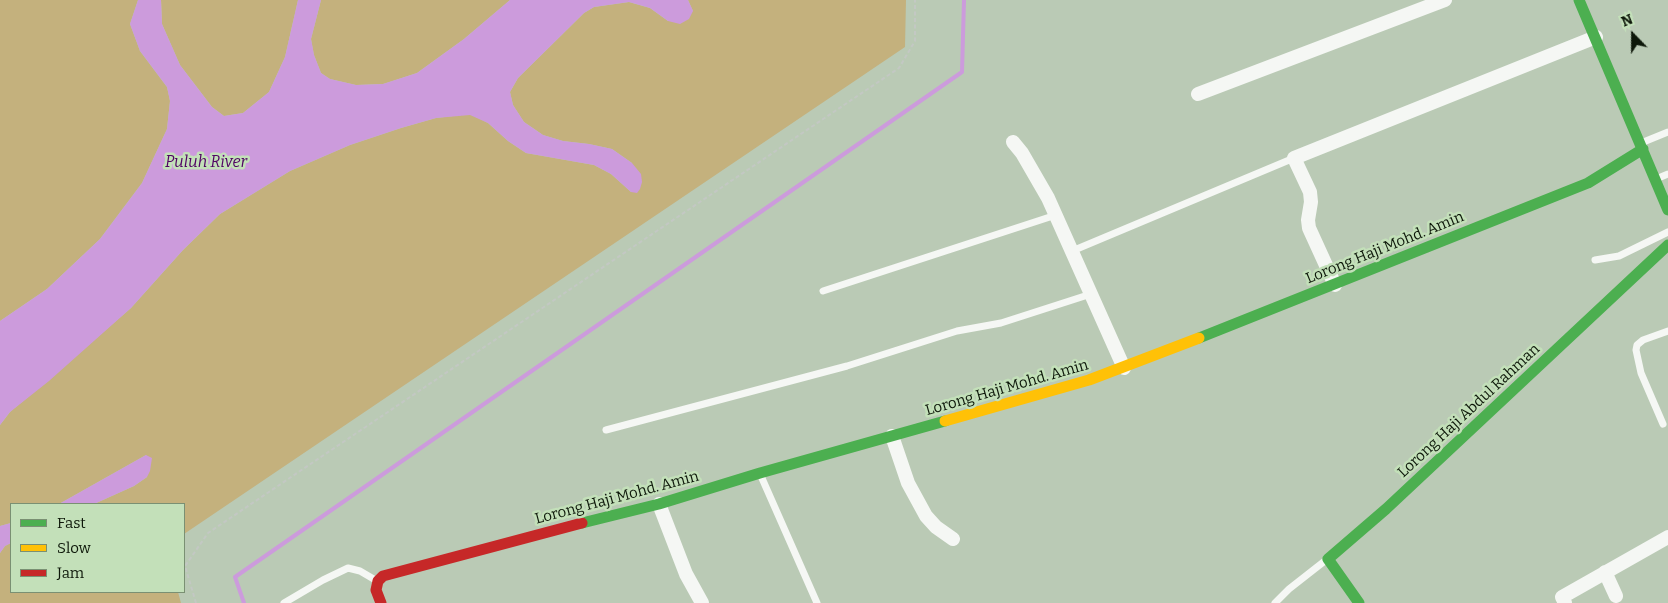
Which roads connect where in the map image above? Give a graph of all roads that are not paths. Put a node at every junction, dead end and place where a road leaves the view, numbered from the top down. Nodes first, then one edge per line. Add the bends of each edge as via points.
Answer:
1 (1445, 0) edge
2 (1579, 0) edge
3 (1596, 37) junction
4 (1198, 94) dead end
5 (1668, 132) edge
6 (1013, 142) dead end
7 (1642, 146) junction
8 (1294, 158) junction
9 (1668, 174) edge
10 (1656, 179) junction
11 (1668, 210) edge
12 (1057, 215) junction
13 (1668, 232) edge
14 (1668, 245) edge
15 (1072, 251) junction
16 (1595, 260) dead end
17 (1334, 285) junction
18 (824, 291) dead end
19 (1091, 294) junction
20 (1668, 331) edge
21 (1124, 368) junction
22 (1663, 424) dead end
23 (606, 430) dead end
24 (892, 436) junction
25 (760, 473) junction
26 (659, 504) junction
27 (1668, 536) edge
28 (953, 539) dead end
29 (1328, 559) junction
30 (1605, 572) junction
31 (378, 581) junction
32 (1616, 596) dead end
33 (284, 603) edge
34 (380, 603) edge
35 (702, 603) edge
36 (817, 603) edge
37 (1275, 603) edge
38 (1359, 603) edge
39 (1565, 603) edge

1 - 4 street
2 - 3 street
3 - 7 street
3 - 8 street
5 - 7 lane
6 - 12 street
7 - 10 street
7 - 17 street, Lorong Haji Mohd. Amin via 1588,182
8 - 15 lane
8 - 17 street via 1310,192 1309,228
9 - 10 lane
10 - 11 street
12 - 15 street
12 - 18 lane
13 - 16 lane via 1619,256
14 - 29 street, Lorong Haji Abdul Rahman
15 - 19 street
17 - 21 street, Lorong Haji Mohd. Amin
19 - 21 street
19 - 23 lane via 1001,323 957,331 847,366
20 - 22 lane via 1643,340 1636,350 1641,373
21 - 24 street, Lorong Haji Mohd. Amin
24 - 25 street, Lorong Haji Mohd. Amin
24 - 28 street via 908,483 926,516
25 - 26 street, Lorong Haji Mohd. Amin
25 - 36 lane
26 - 31 street, Lorong Haji Mohd. Amin via 383,576
26 - 35 street via 686,574
27 - 30 street
29 - 37 lane via 1289,588
29 - 38 street
30 - 32 street
30 - 39 street via 1562,596
31 - 33 lane via 348,568
31 - 34 street via 376,590

